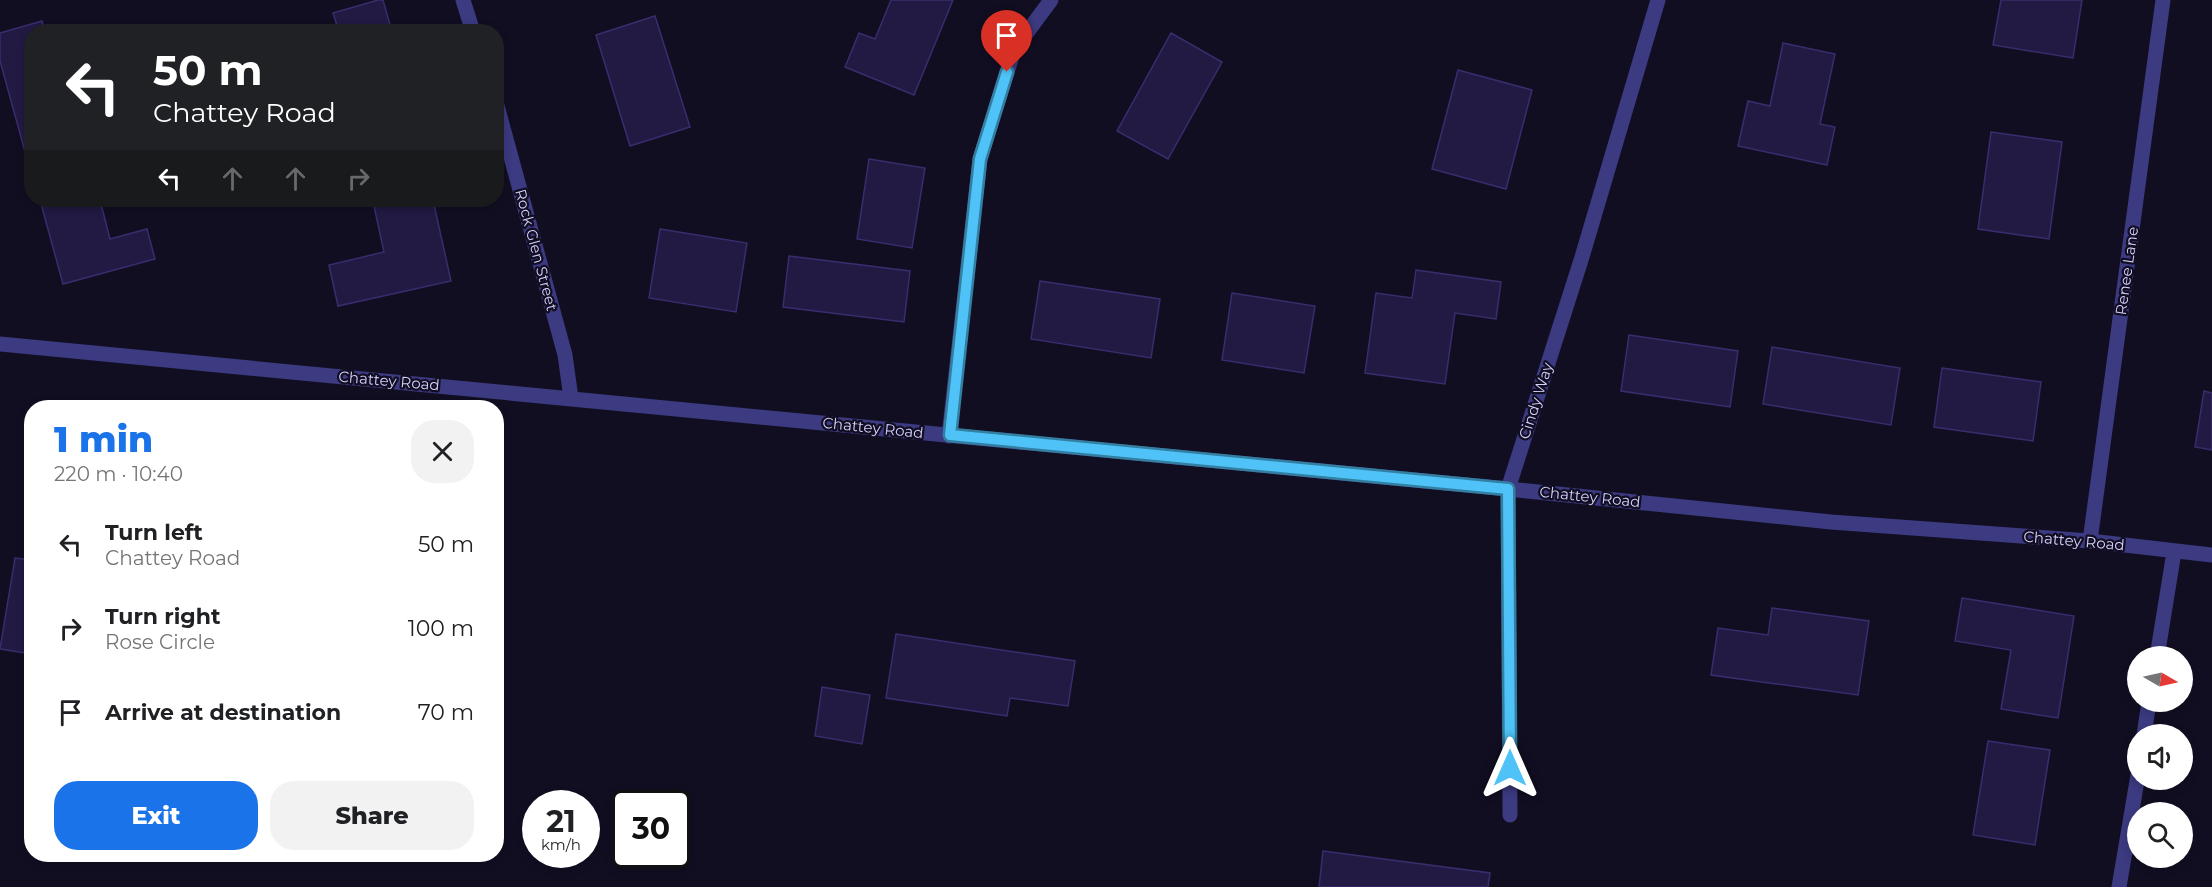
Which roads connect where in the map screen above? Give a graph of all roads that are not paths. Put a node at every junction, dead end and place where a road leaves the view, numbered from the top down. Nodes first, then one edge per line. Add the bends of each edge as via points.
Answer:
1 (463, 0) edge
2 (1052, 0) edge
3 (1658, 0) edge
4 (2163, 0) edge
5 (470, 24) edge
6 (504, 131) edge
7 (0, 345) edge
8 (571, 398) junction
9 (950, 435) junction
10 (1508, 489) junction
11 (2090, 541) junction
12 (2174, 552) junction
13 (2212, 555) edge
14 (2159, 646) edge
15 (2135, 790) edge
16 (1510, 815) dead end
17 (2119, 887) edge

1 - 5 street
2 - 9 street via 1014,50 980,159
3 - 10 street, Cindy Way
4 - 11 street, Renee Lane
6 - 8 street, Rock Glen Street via 565,355
7 - 8 street, Chattey Road
8 - 9 street, Chattey Road
9 - 10 street, Chattey Road
10 - 11 street, Chattey Road via 1831,522
10 - 16 street, Cindy Way
11 - 12 street, Chattey Road
12 - 13 street, Chattey Road
12 - 14 street
15 - 17 street

